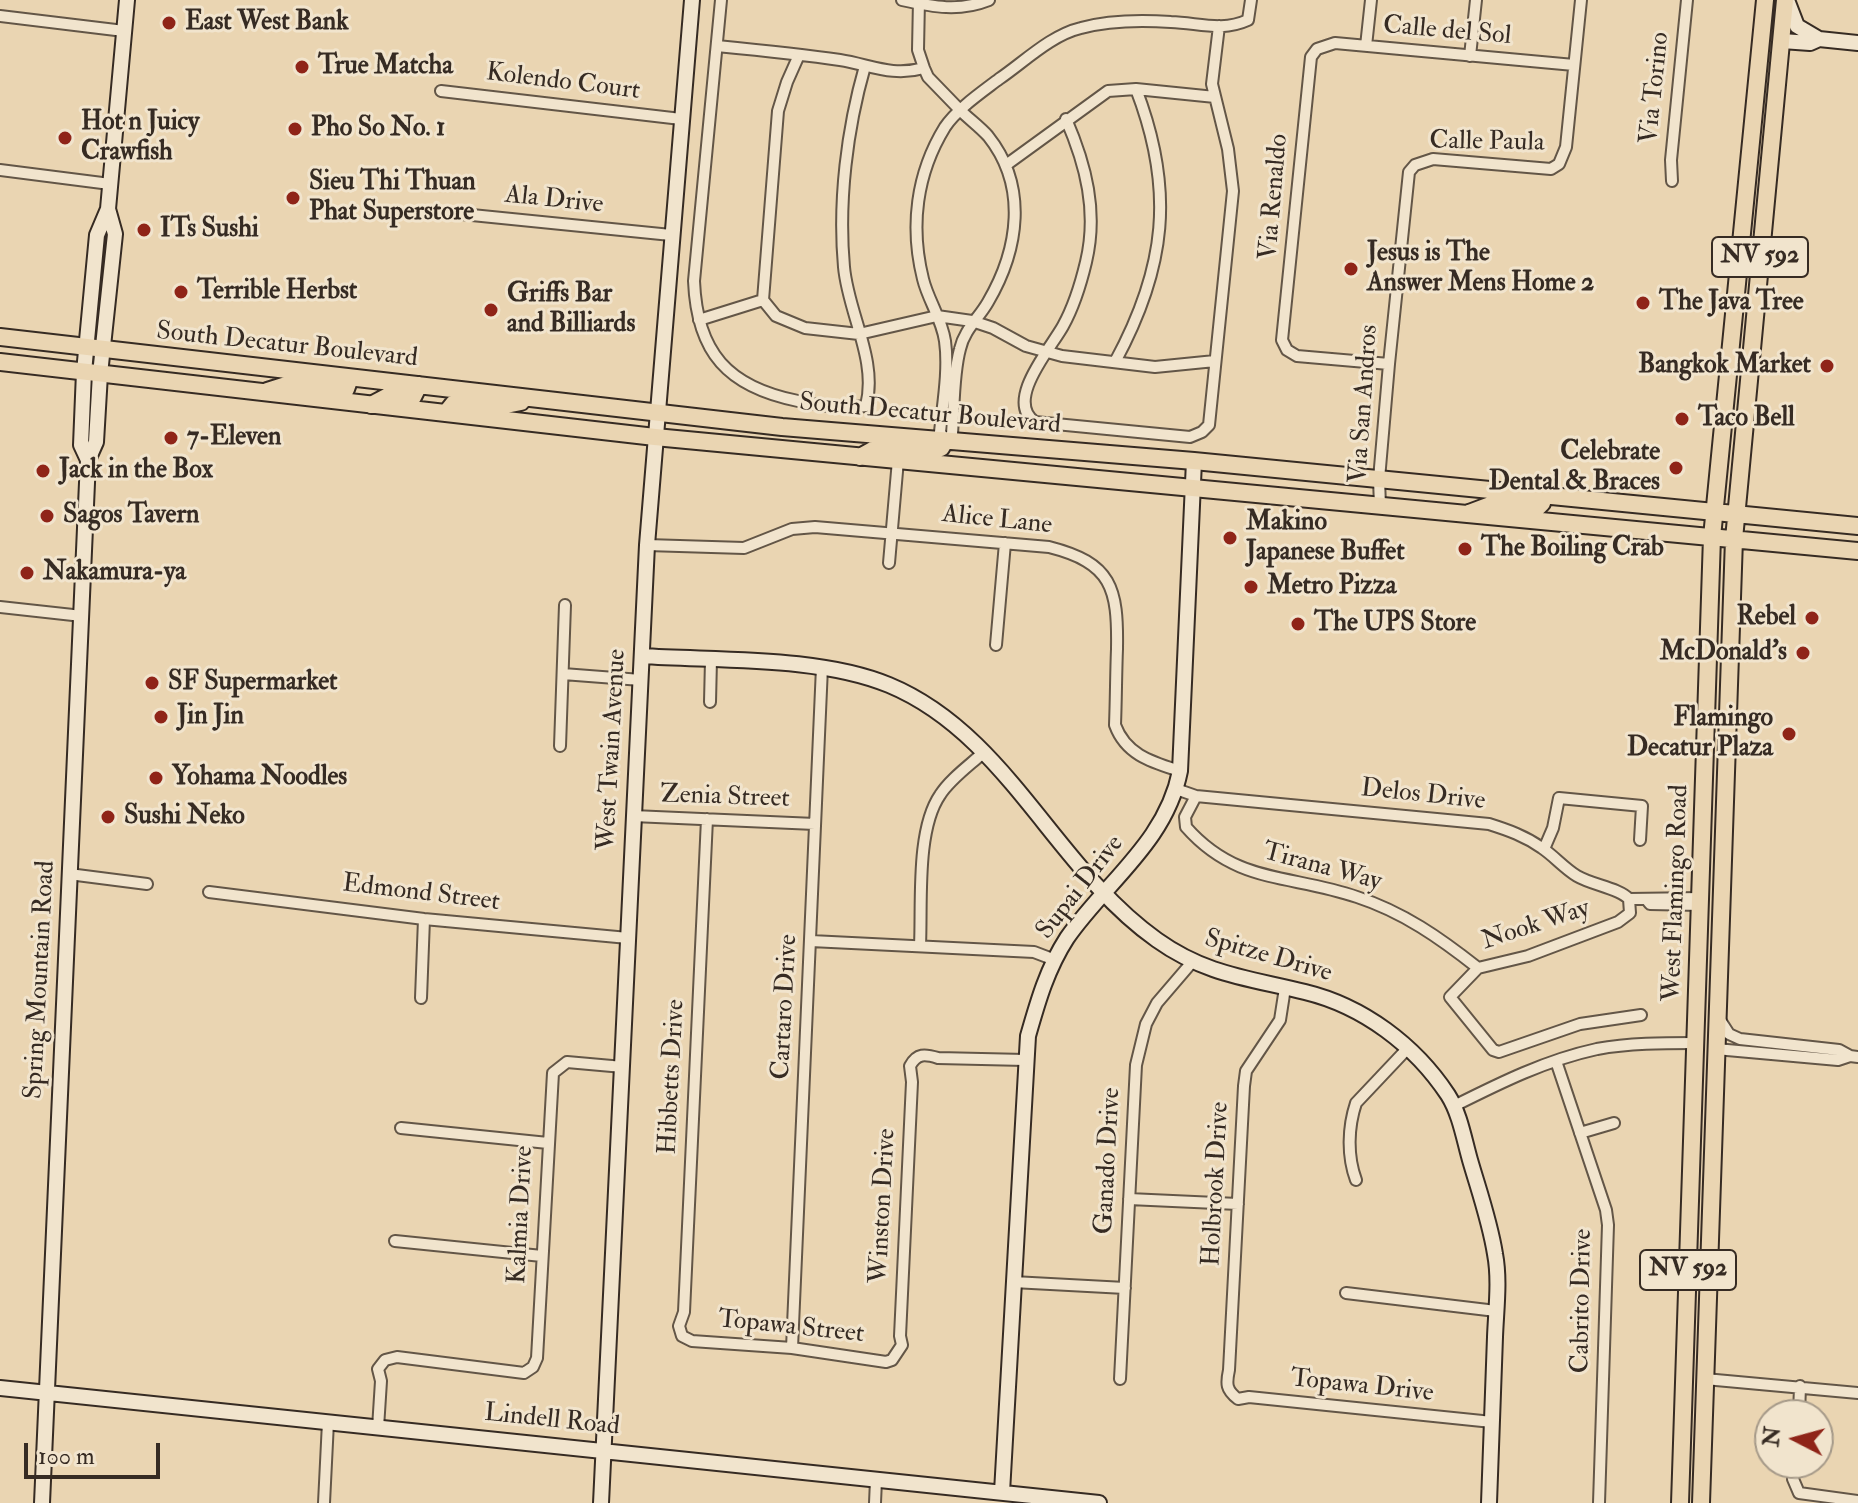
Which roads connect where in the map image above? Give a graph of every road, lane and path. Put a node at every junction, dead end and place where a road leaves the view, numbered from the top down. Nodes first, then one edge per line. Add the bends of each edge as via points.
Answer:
1 (127, 0) edge
2 (692, 0) edge
3 (721, 0) edge
4 (902, 0) edge
5 (989, 0) edge
6 (1251, 0) edge
7 (1371, 0) edge
8 (1476, 0) edge
9 (1581, 0) edge
10 (1687, 0) edge
11 (1767, 0) edge
12 (1786, 0) edge
13 (918, 2) edge
14 (0, 16) edge
15 (1219, 26) junction
16 (124, 31) junction
17 (1819, 39) junction
18 (1782, 41) junction
19 (1858, 43) edge
20 (717, 46) junction
21 (1366, 46) junction
22 (1317, 49) joint
23 (799, 55) junction
24 (1470, 56) junction
25 (1574, 65) junction
26 (865, 66) junction
27 (924, 68) junction
28 (1136, 89) junction
29 (1757, 90) junction
30 (441, 91) dead end
31 (1215, 97) junction
32 (961, 111) junction
33 (681, 119) junction
34 (1066, 119) junction
35 (1006, 165) junction
36 (1415, 165) joint
37 (0, 170) edge
38 (1768, 174) junction
39 (1672, 181) dead end
40 (110, 184) junction
41 (432, 211) dead end
42 (1744, 212) junction
43 (671, 235) junction
44 (1760, 260) junction
45 (1739, 266) junction
46 (763, 300) junction
47 (937, 316) junction
48 (699, 320) junction
49 (972, 321) junction
50 (1753, 332) junction
51 (859, 334) junction
52 (0, 337) edge
53 (95, 348) junction
54 (1047, 352) junction
55 (1215, 361) junction
56 (0, 362) edge
57 (1115, 362) junction
58 (1389, 364) junction
59 (92, 373) junction
60 (350, 378) junction
61 (419, 385) junction
62 (262, 392) junction
63 (534, 399) junction
64 (371, 405) junction
65 (446, 413) junction
66 (657, 413) junction
67 (655, 437) junction
68 (945, 441) junction
69 (860, 457) junction
70 (898, 460) junction
71 (1194, 461) junction
72 (1379, 479) junction
73 (1192, 488) junction
74 (1544, 495) junction
75 (1380, 506) junction
76 (1714, 512) junction
77 (1735, 513) junction
78 (1467, 514) junction
79 (1858, 526) edge
80 (892, 533) junction
81 (1712, 537) junction
82 (1734, 539) junction
83 (1005, 543) junction
84 (647, 545) junction
85 (1858, 551) edge
86 (889, 563) dead end
87 (565, 605) dead end
88 (0, 607) edge
89 (82, 616) junction
90 (996, 645) dead end
91 (642, 656) junction
92 (711, 660) junction
93 (822, 667) junction
94 (563, 674) junction
95 (641, 680) junction
96 (710, 702) dead end
97 (1707, 713) junction
98 (560, 746) dead end
99 (984, 752) junction
100 (1180, 771) junction
101 (1705, 785) junction
102 (1725, 787) junction
103 (1175, 792) junction
104 (1194, 798) junction
105 (633, 816) junction
106 (707, 819) junction
107 (815, 824) junction
108 (1640, 840) dead end
109 (1544, 849) junction
110 (1723, 865) junction
111 (69, 874) junction
112 (147, 884) dead end
113 (209, 892) dead end
114 (1103, 895) junction
115 (1629, 899) junction
116 (1701, 901) junction
117 (424, 919) junction
118 (628, 938) junction
119 (811, 941) junction
120 (920, 946) junction
121 (1055, 960) junction
122 (1193, 961) junction
123 (1478, 968) junction
124 (1285, 988) junction
125 (1698, 995) junction
126 (421, 998) dead end
127 (1641, 1015) dead end
128 (1717, 1015) junction
129 (1696, 1043) junction
130 (1407, 1049) junction
131 (1716, 1049) junction
132 (1854, 1057) edge
133 (1025, 1060) junction
134 (1556, 1061) junction
135 (623, 1067) junction
136 (1454, 1106) junction
137 (1614, 1123) dead end
138 (401, 1128) dead end
139 (1714, 1129) junction
140 (1580, 1133) junction
141 (548, 1143) junction
142 (1356, 1180) dead end
143 (1129, 1199) junction
144 (1238, 1204) junction
145 (395, 1241) dead end
146 (542, 1256) junction
147 (1013, 1282) junction
148 (1125, 1288) junction
149 (1346, 1293) dead end
150 (1496, 1311) junction
151 (1687, 1311) junction
152 (682, 1336) joint
153 (792, 1348) junction
154 (896, 1357) joint
155 (1120, 1379) dead end
156 (1705, 1379) junction
157 (1684, 1380) junction
158 (1800, 1386) junction
159 (0, 1388) edge
160 (47, 1392) junction
161 (1230, 1393) joint
162 (1858, 1393) edge
163 (1800, 1399) edge
164 (328, 1422) junction
165 (1492, 1422) junction
166 (378, 1428) junction
167 (1703, 1432) junction
168 (603, 1451) junction
169 (1793, 1479) edge
170 (876, 1480) junction
171 (1002, 1492) junction
172 (1858, 1501) edge
173 (42, 1503) edge
174 (324, 1503) edge
175 (601, 1503) edge
176 (875, 1503) edge
177 (1099, 1503) edge
178 (1489, 1503) edge
179 (1599, 1503) edge
180 (1680, 1503) edge
181 (1701, 1503) edge

1 - 16 street, Spring Mountain Road
2 - 33 street, West Twain Avenue
3 - 20 street
4 - 13 street
5 - 13 street via 971,8
6 - 15 street via 1248,20
7 - 21 street
8 - 24 street
9 - 25 street
10 - 39 street, Via Torino
11 - 18 main road
11 - 29 main road, West Flamingo Road / NV 592
12 - 17 street via 1797,26
12 - 18 main road, West Flamingo Road / NV 592
13 - 27 street via 918,50
14 - 16 street
15 - 31 street
15 - 32 street via 1121,21 1078,28
16 - 40 street, Spring Mountain Road
17 - 18 street
17 - 19 street
18 - 38 main road, West Flamingo Road / NV 592
20 - 23 street
20 - 48 street via 694,281
21 - 22 street, Calle del Sol via 1335,43
21 - 24 street, Calle del Sol
22 - 58 street, Via Renaldo via 1309,66 1282,340 1297,356
23 - 26 street
23 - 46 street via 778,111
24 - 25 street, Calle del Sol
25 - 36 street, Calle Paula via 1566,147 1559,164 1551,169 1433,159
26 - 27 street via 907,73
26 - 51 street via 846,165 844,213 844,269
27 - 32 street
28 - 31 street
28 - 34 street via 1108,91
28 - 57 street via 1159,170 1161,206 1148,288
29 - 38 main road via 1765,98 1762,138
29 - 42 main road, West Flamingo Road / NV 592
30 - 33 street, Kolendo Court
31 - 55 street via 1233,191
32 - 35 street via 987,135
32 - 47 street via 946,126 934,151 915,216 916,246
33 - 43 street, West Twain Avenue
34 - 35 street
34 - 54 street via 1084,161 1091,208 1086,261 1064,325
35 - 49 street via 1016,230 1000,279
36 - 58 street, Via San Andros via 1407,182
37 - 40 street
38 - 44 main road, West Flamingo Road / NV 592
40 - 53 street, Spring Mountain Road via 108,209 115,234
41 - 43 street, Ala Drive
42 - 44 main road via 1753,257
42 - 45 main road, West Flamingo Road / NV 592
43 - 66 street, West Twain Avenue
44 - 50 main road, West Flamingo Road / NV 592
45 - 50 main road via 1748,278 1745,315
45 - 76 main road, West Flamingo Road / NV 592
46 - 48 street
46 - 51 street via 776,316 805,328
47 - 49 street
47 - 51 street
47 - 68 street via 946,343 940,432
48 - 51 street via 718,358 751,387 842,409 866,406 870,390
49 - 54 street
49 - 68 street via 960,347 952,434
50 - 77 main road, West Flamingo Road / NV 592
52 - 53 main road, South Decatur Boulevard
53 - 59 street, Spring Mountain Road
53 - 60 main road, South Decatur Boulevard
54 - 55 street via 1027,389 1024,409 1035,422 1190,437 1209,425
54 - 57 street
55 - 57 street via 1155,367
56 - 59 main road, South Decatur Boulevard
58 - 72 street, Via San Andros
59 - 62 main road, South Decatur Boulevard
59 - 89 street, Spring Mountain Road via 96,442 88,460
60 - 61 main road, South Decatur Boulevard
60 - 62 main road via 346,389 289,384
61 - 63 main road, South Decatur Boulevard
61 - 64 main road via 413,397 390,395
62 - 64 main road, South Decatur Boulevard
63 - 65 main road via 496,407 454,403
63 - 66 main road, South Decatur Boulevard
64 - 65 main road, South Decatur Boulevard
65 - 67 main road, South Decatur Boulevard
66 - 67 street, West Twain Avenue
66 - 68 main road, South Decatur Boulevard
67 - 69 main road, South Decatur Boulevard
67 - 84 street, West Twain Avenue
68 - 69 main road via 935,450 878,447
68 - 71 main road, South Decatur Boulevard
69 - 70 main road, South Decatur Boulevard
70 - 73 main road, South Decatur Boulevard
70 - 80 street
71 - 72 main road, South Decatur Boulevard
71 - 73 street, Supai Drive
72 - 74 main road, South Decatur Boulevard
72 - 75 street, Via San Andros
73 - 75 main road, South Decatur Boulevard
73 - 100 street, Supai Drive
74 - 76 main road, South Decatur Boulevard
74 - 78 main road via 1538,507 1493,504
75 - 78 main road, South Decatur Boulevard
76 - 77 main road, South Decatur Boulevard
76 - 81 main road, West Flamingo Road / NV 592
77 - 79 main road, South Decatur Boulevard
77 - 82 main road, West Flamingo Road / NV 592
78 - 81 main road, South Decatur Boulevard
80 - 83 street, Alice Lane
80 - 84 street, Alice Lane via 815,527 792,529 744,548
80 - 86 street
81 - 82 main road, South Decatur Boulevard
81 - 97 main road, West Flamingo Road / NV 592
82 - 85 main road, South Decatur Boulevard
82 - 102 main road, West Flamingo Road / NV 592
83 - 90 street
83 - 100 street, Alice Lane via 1071,552 1105,577 1118,610 1115,725 1132,751
84 - 91 street, West Twain Avenue
87 - 94 street
88 - 89 street
89 - 111 street, Spring Mountain Road
91 - 92 street, Spitze Drive
91 - 95 street, West Twain Avenue
92 - 93 street, Spitze Drive
92 - 96 street
93 - 99 street, Spitze Drive via 909,694 937,710
93 - 107 street, Cartaro Drive
94 - 95 street
94 - 98 street
95 - 105 street, West Twain Avenue
97 - 101 main road, West Flamingo Road / NV 592
97 - 102 main road via 1716,737 1717,774
99 - 114 street, Spitze Drive
99 - 120 street via 942,791 929,813
100 - 103 street, Supai Drive
101 - 110 main road via 1715,796
101 - 116 main road, West Flamingo Road / NV 592
102 - 110 main road, West Flamingo Road / NV 592
103 - 104 street, Delos Drive
103 - 114 street, Supai Drive via 1155,833
104 - 109 street, Delos Drive via 1470,820 1521,835
104 - 123 street, Tirana Way via 1186,827 1229,863 1257,875 1323,887 1383,906
105 - 106 street, Zenia Street
105 - 118 street, West Twain Avenue
106 - 107 street, Zenia Street
106 - 152 street, Hibbetts Drive
107 - 119 street, Cartaro Drive
108 - 109 street via 1642,806 1559,798
109 - 115 street, Delos Drive via 1577,876
110 - 128 main road, West Flamingo Road / NV 592
111 - 112 street
111 - 160 street, Spring Mountain Road
113 - 117 street, Edmond Street
114 - 121 street, Supai Drive
114 - 122 street, Spitze Drive via 1155,939
115 - 116 street, Delos Drive
115 - 123 street, Nook Way via 1630,913 1618,922 1528,956
116 - 125 main road, West Flamingo Road / NV 592
117 - 118 street, Edmond Street
117 - 126 street
118 - 135 street, West Twain Avenue
119 - 120 street
119 - 153 street, Cartaro Drive
120 - 121 street via 1034,952
121 - 133 street, Supai Drive via 1042,986
122 - 124 street, Spitze Drive via 1235,978
122 - 143 street, Ganado Drive via 1146,1024 1136,1065
123 - 127 street, Nook Way via 1450,997 1499,1052 1580,1024
124 - 130 street, Spitze Drive via 1336,1001 1385,1029
124 - 144 street, Holbrook Drive via 1280,1020 1246,1071
125 - 129 main road, West Flamingo Road / NV 592
125 - 131 main road via 1706,1039
128 - 131 main road, West Flamingo Road / NV 592
128 - 132 street via 1733,1037 1839,1050
129 - 134 street via 1635,1044
129 - 139 main road via 1705,1049 1705,1102
129 - 151 main road, West Flamingo Road / NV 592
130 - 136 street, Spitze Drive
130 - 142 street via 1356,1103 1349,1156
131 - 132 street
131 - 139 main road, West Flamingo Road / NV 592
133 - 147 street, Supai Drive
133 - 154 street, Winston Drive via 926,1054 910,1066 902,1345
134 - 136 street
134 - 140 street, Cabrito Drive
135 - 141 street, Kalmia Drive via 575,1061 558,1066 550,1082
135 - 168 street, West Twain Avenue
136 - 150 street, Spitze Drive via 1496,1258
137 - 140 street
138 - 141 street
139 - 156 main road, West Flamingo Road / NV 592
140 - 179 street, Cabrito Drive via 1608,1225
141 - 146 street, Kalmia Drive
143 - 144 street
143 - 148 street, Ganado Drive
144 - 161 street, Holbrook Drive via 1226,1384
145 - 146 street
146 - 166 street, Kalmia Drive via 533,1367 524,1373 397,1357 385,1360 378,1369
147 - 148 street
147 - 171 street, Supai Drive
148 - 155 street, Ganado Drive
149 - 150 street
150 - 165 street, Spitze Drive
151 - 156 main road via 1696,1331 1696,1372
151 - 157 main road, West Flamingo Road / NV 592
152 - 153 street, Topawa Street
153 - 154 street, Topawa Street via 886,1362
156 - 158 street
156 - 167 main road, West Flamingo Road / NV 592
157 - 167 main road via 1695,1389
157 - 180 main road, West Flamingo Road / NV 592
158 - 162 street
158 - 163 street
159 - 160 street, Lindell Road
160 - 164 street, Lindell Road
160 - 173 street, Spring Mountain Road
161 - 165 street, Topawa Drive via 1238,1399
164 - 166 street, Lindell Road
164 - 174 street
165 - 178 street, Spitze Drive
166 - 168 street, Lindell Road
167 - 181 main road, West Flamingo Road / NV 592
168 - 170 street, Lindell Road
168 - 175 street, West Twain Avenue
169 - 172 street via 1799,1493
170 - 171 street, Lindell Road
170 - 176 street
171 - 177 street, Lindell Road

